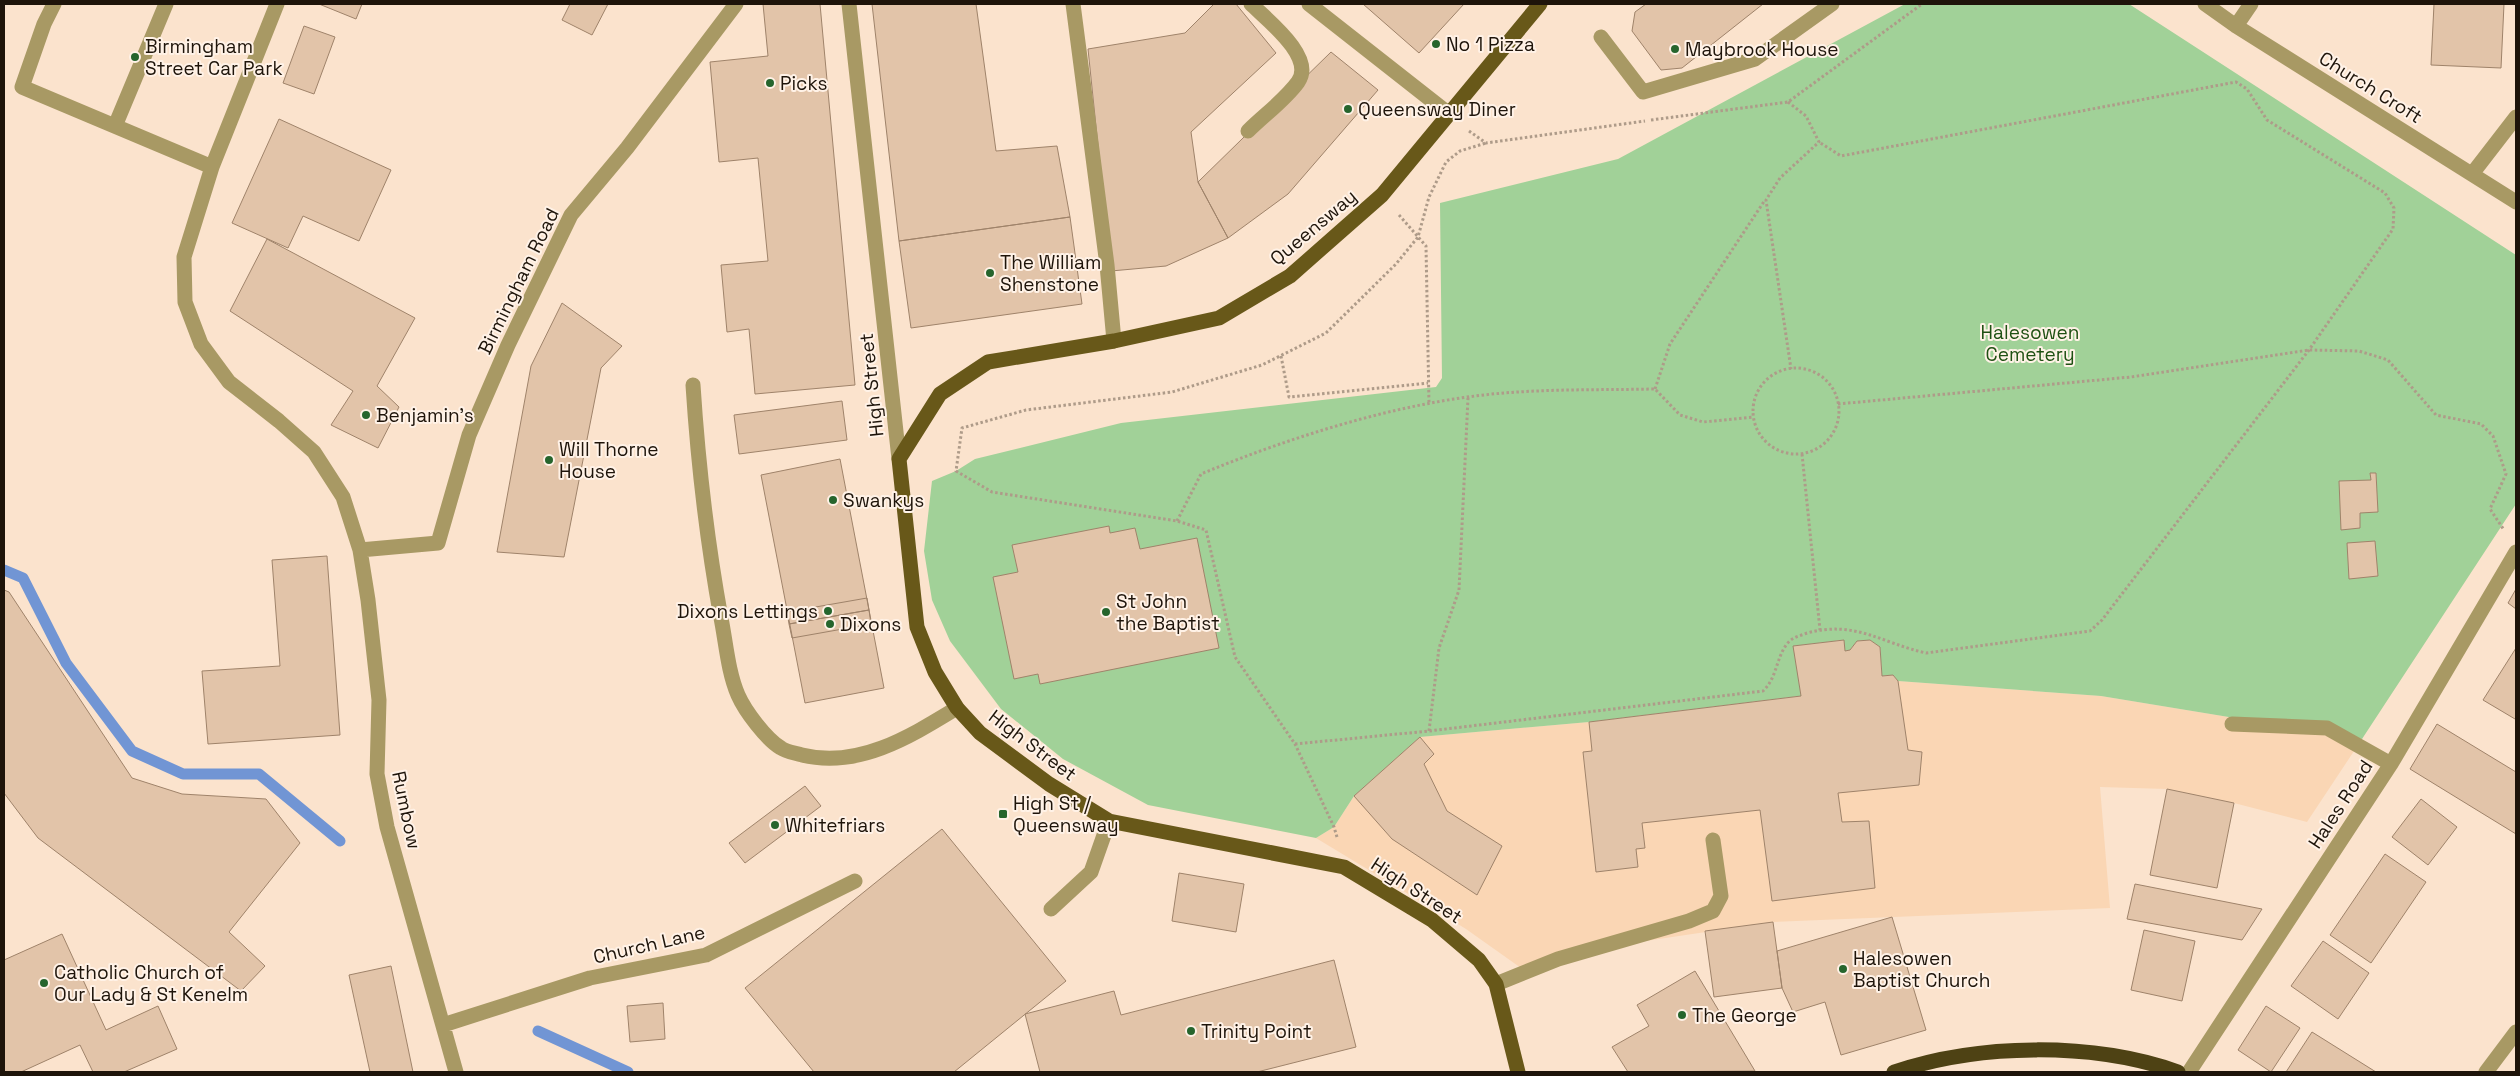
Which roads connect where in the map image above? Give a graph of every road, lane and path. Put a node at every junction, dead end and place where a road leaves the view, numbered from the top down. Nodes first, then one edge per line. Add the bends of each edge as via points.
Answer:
1 (54, 4) edge
2 (166, 4) edge
3 (278, 4) edge
4 (736, 4) edge
5 (849, 4) edge
6 (1073, 4) edge
7 (1251, 4) edge
8 (1309, 4) edge
9 (1540, 4) edge
10 (1832, 4) edge
11 (2205, 4) edge
12 (2251, 4) edge
13 (2236, 26) junction
14 (1601, 37) dead end
15 (1788, 102) dead end
16 (1449, 114) junction
17 (2516, 117) edge
18 (116, 126) junction
19 (1248, 131) dead end
20 (1819, 142) junction
21 (212, 166) junction
22 (2472, 174) junction
23 (1382, 195) junction
24 (1766, 200) junction
25 (2516, 202) edge
26 (1114, 341) junction
27 (2309, 350) junction
28 (1280, 356) dead end
29 (1791, 369) junction
30 (1428, 383) junction
31 (693, 385) dead end
32 (1655, 389) junction
33 (1468, 398) junction
34 (1428, 404) junction
35 (1838, 404) junction
36 (1753, 418) junction
37 (962, 428) dead end
38 (1802, 454) junction
39 (899, 459) junction
40 (1177, 521) junction
41 (2507, 534) dead end
42 (360, 550) junction
43 (2516, 552) edge
44 (1820, 630) junction
45 (957, 708) junction
46 (2232, 724) dead end
47 (1429, 731) junction
48 (1295, 744) junction
49 (2390, 764) junction
50 (1109, 821) junction
51 (1714, 840) dead end
52 (1338, 843) dead end
53 (855, 881) dead end
54 (1051, 909) dead end
55 (1496, 984) junction
56 (443, 1025) junction
57 (2516, 1032) edge
58 (1514, 1069) edge
59 (456, 1072) edge
60 (1894, 1072) edge
61 (2178, 1072) edge
62 (2188, 1072) edge
63 (2486, 1072) edge

1 - 18 street via 22,87
2 - 18 street
3 - 21 street, Rumbow
4 - 42 street, Birmingham Road via 627,148 571,215 469,435 438,542
5 - 39 street, High Street
6 - 26 street
7 - 19 street via 1290,42 1302,69 1298,81
8 - 16 street
9 - 16 main road, Queensway
10 - 14 street via 1755,59 1643,92
11 - 13 street, Church Croft
12 - 13 street
13 - 22 street, Church Croft
15 - 20 path via 1806,116
16 - 23 main road, Queensway
17 - 22 street
18 - 21 street
20 - 24 path via 1780,178
20 - 27 path via 1841,156 2236,82 2247,88 2267,120 2385,193 2394,208 2393,229
21 - 42 street, Rumbow via 184,257 185,302 201,344 229,382 314,452 343,496
22 - 25 street, Church Croft
23 - 26 main road, Queensway via 1290,276 1219,318
23 - 30 path via 1426,246
24 - 29 path
24 - 32 path via 1670,344
26 - 39 main road, Queensway via 988,362 940,394
27 - 35 path via 2131,377
27 - 41 path via 2359,350 2388,360 2436,415 2481,424 2493,436 2506,474 2490,509
27 - 44 path via 2102,620 2090,631 1926,653 1900,647 1870,633
28 - 30 path via 1289,397
29 - 35 path via 1816,373 1827,381
29 - 36 path via 1766,380 1753,404
30 - 34 path
31 - 45 street via 709,539 729,660 738,696 756,723 782,749 815,758 845,758 876,750 918,732
32 - 33 path via 1517,392
32 - 36 path via 1680,414 1703,422
33 - 34 path
33 - 47 path via 1459,590 1439,648
34 - 40 path via 1261,449 1201,474
35 - 38 path via 1839,418 1834,431 1815,450
36 - 38 path via 1765,442 1776,450
37 - 40 path via 956,471 992,492
38 - 44 path
39 - 45 main road, High Street via 917,627 935,672
40 - 48 path via 1206,530 1235,657
42 - 56 street, Rumbow via 379,700 377,774 387,827
43 - 49 street, Hales Road
44 - 47 path via 1796,637 1787,644 1770,685 1763,692
45 - 50 main road, High Street via 980,733 1049,784
46 - 49 street via 2327,728
47 - 48 path
48 - 52 path via 1334,827
49 - 62 street, Hales Road
50 - 54 street via 1091,872
50 - 55 main road, High Street via 1344,867 1432,920 1479,960
51 - 55 street via 1721,896 1712,911 1558,959
53 - 56 street, Church Lane via 706,955 590,978
55 - 58 main road, High Street
56 - 59 street, Rumbow
57 - 63 street
60 - 61 highway via 1953,1058 2065,1051 2130,1058

